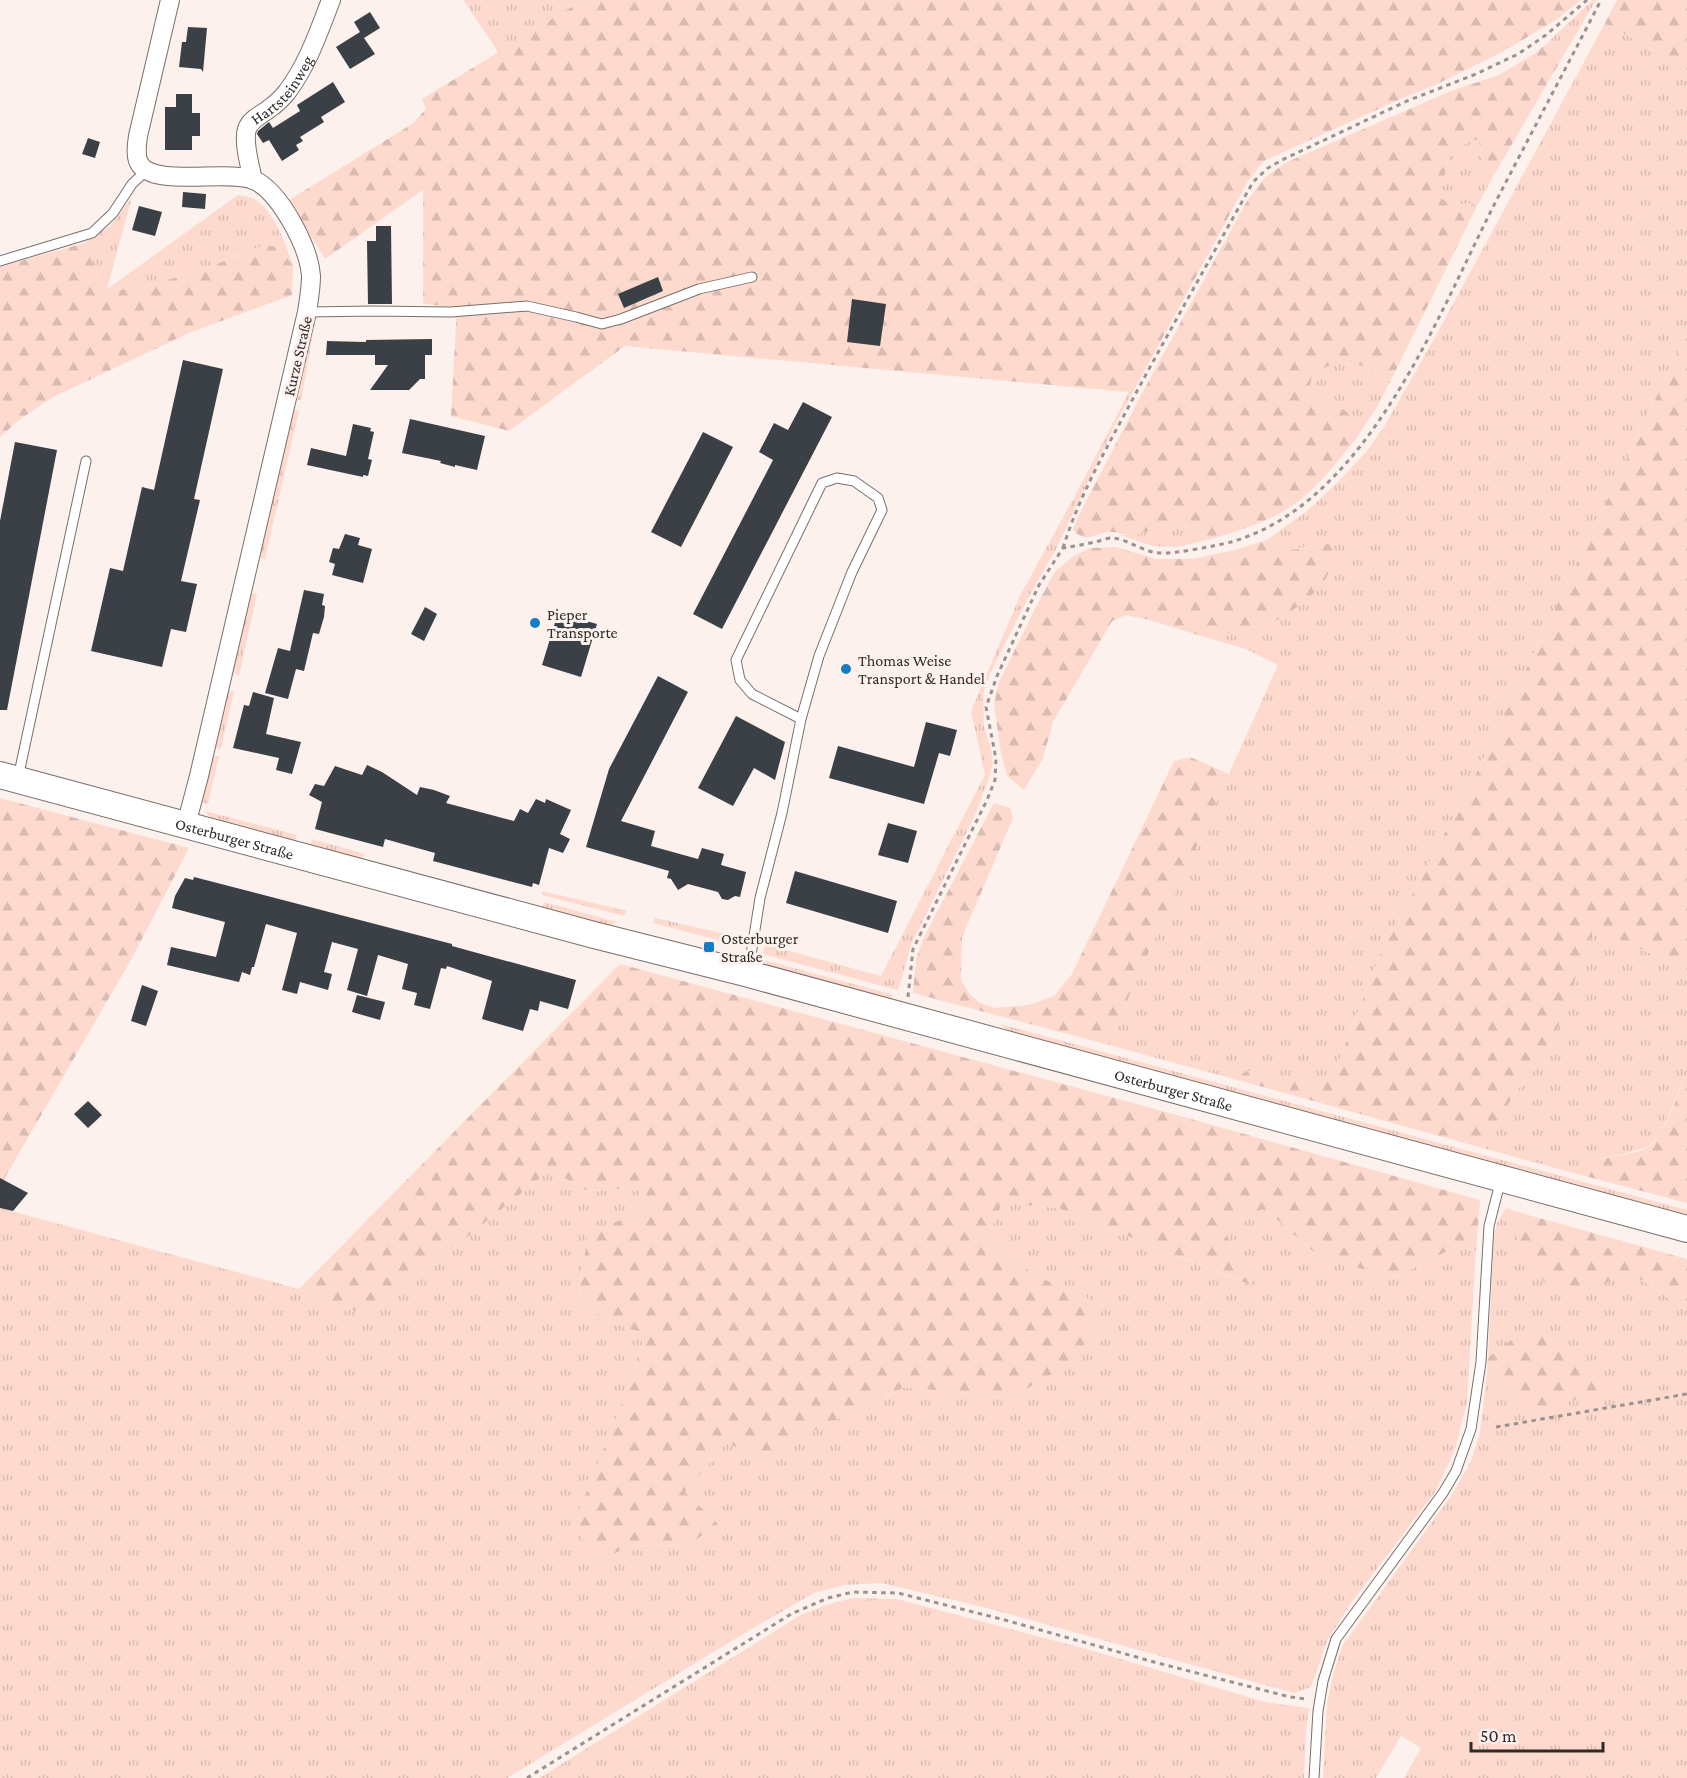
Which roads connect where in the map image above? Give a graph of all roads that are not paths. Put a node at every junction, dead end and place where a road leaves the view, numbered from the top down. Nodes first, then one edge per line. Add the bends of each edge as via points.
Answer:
1 (170, 0) edge
2 (332, 0) edge
3 (146, 171) junction
4 (253, 180) junction
5 (0, 261) edge
6 (752, 277) dead end
7 (308, 312) junction
8 (86, 461) dead end
9 (801, 719) junction
10 (9, 778) edge
11 (186, 825) junction
12 (745, 973) junction
13 (1501, 1179) junction
14 (1687, 1229) edge
15 (1314, 1778) edge

1 - 3 street via 138,136 136,151
2 - 4 street, Hartsteinweg via 298,75 285,94 248,126 245,135
3 - 4 street via 162,176 233,176
3 - 5 lane via 92,233
4 - 7 street, Kurze Straße via 291,219 307,253 311,276
6 - 7 lane via 699,289 602,324 527,306 451,312
7 - 11 street, Kurze Straße
8 - 10 lane
9 - 9 lane via 752,693 740,680 736,660 822,483 837,478 854,481 879,498 882,510 829,628
9 - 12 lane
10 - 11 street, Osterburger Straße
11 - 12 street, Osterburger Straße
12 - 13 street, Osterburger Straße
13 - 14 street, Osterburger Straße
13 - 15 lane via 1489,1226 1480,1362 1471,1429 1456,1471 1443,1493 1336,1639 1318,1711

